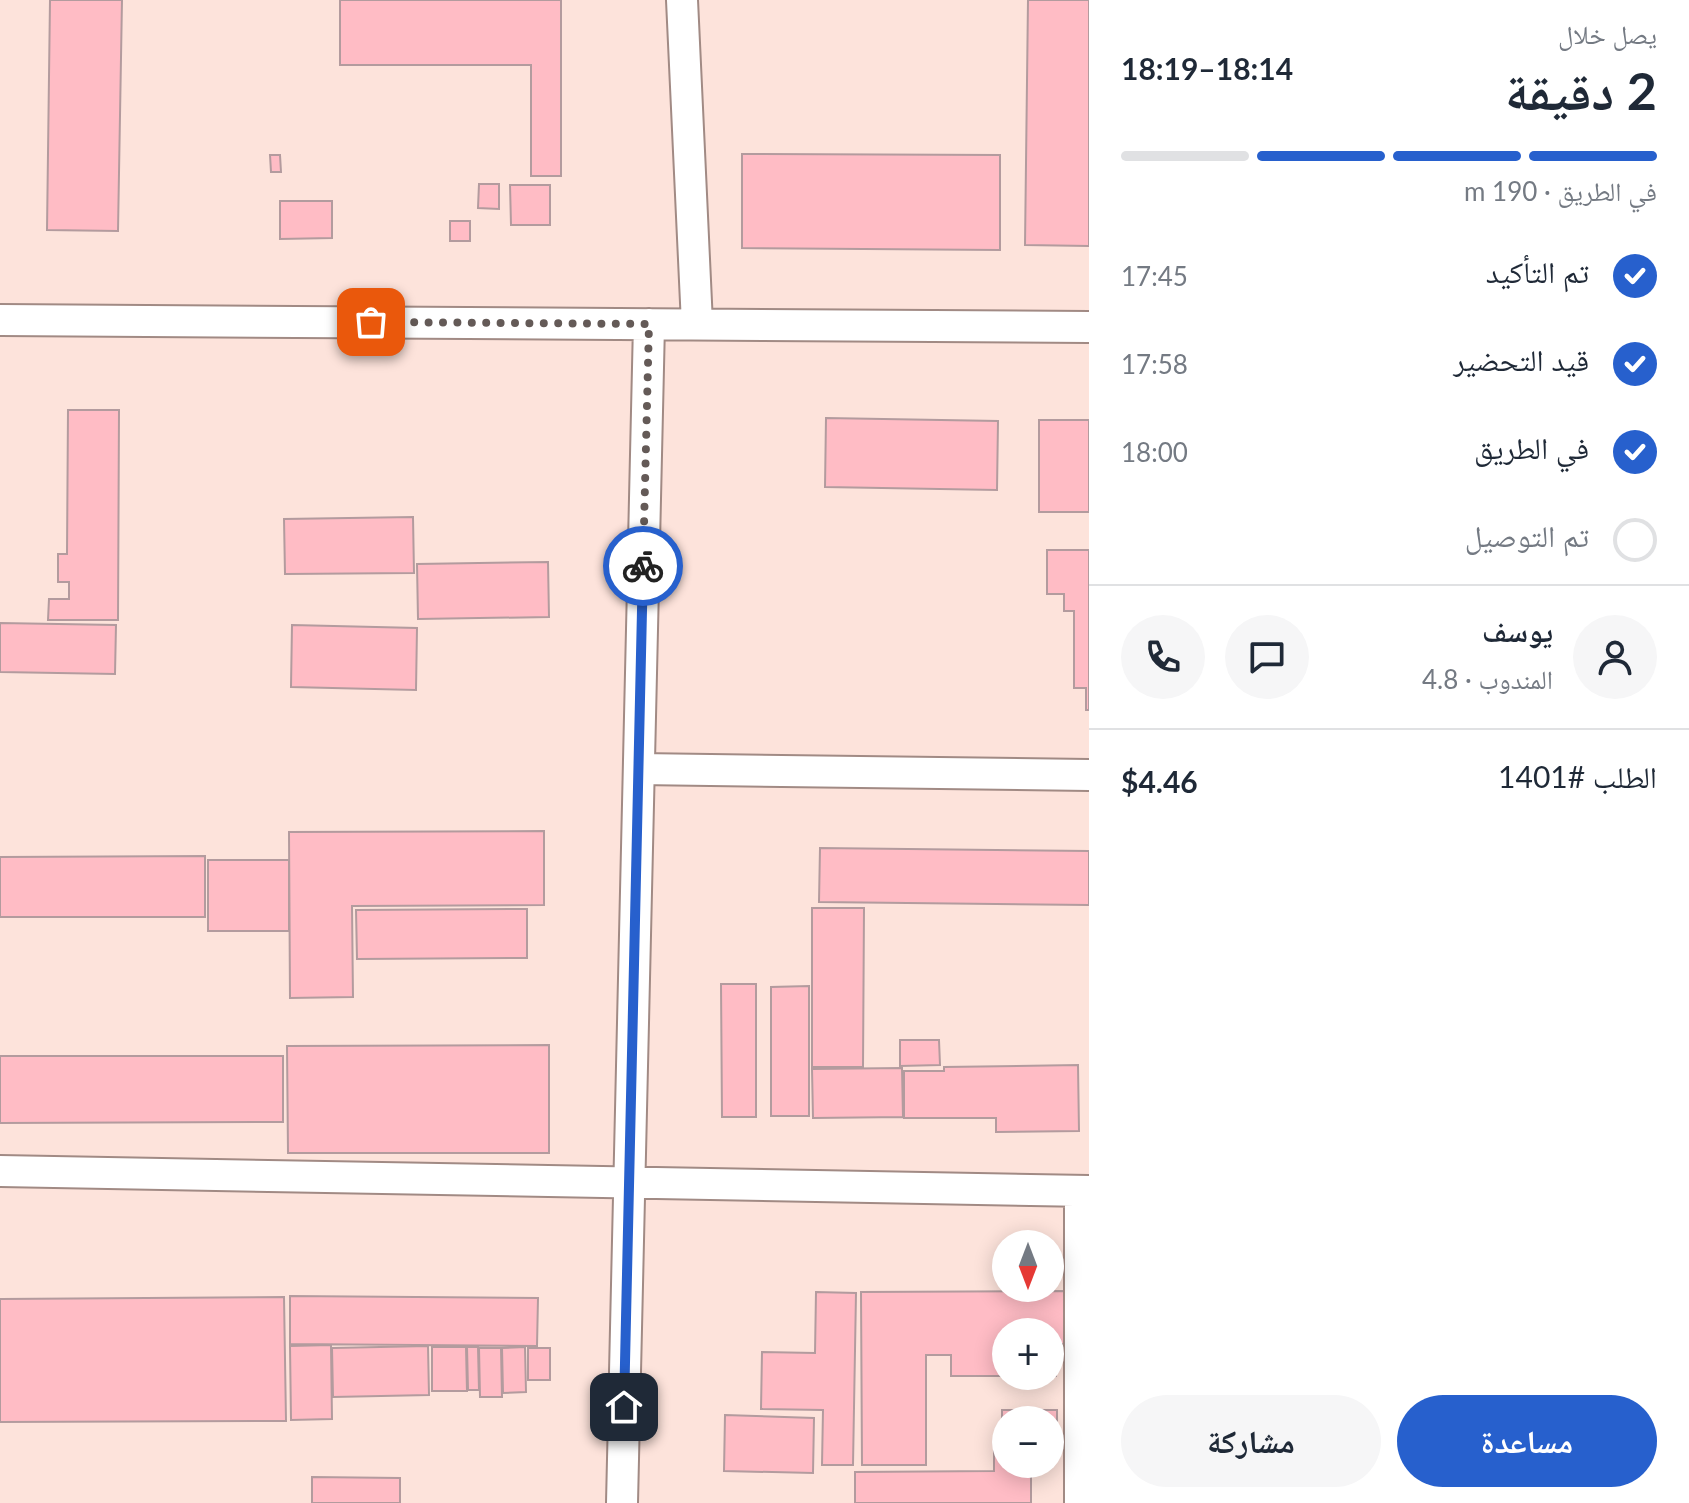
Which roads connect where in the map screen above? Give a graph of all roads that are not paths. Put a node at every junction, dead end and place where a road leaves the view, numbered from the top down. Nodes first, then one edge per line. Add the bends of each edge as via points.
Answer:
1 (682, 0) edge
2 (0, 320) edge
3 (649, 324) junction
4 (697, 324) junction
5 (1089, 327) edge
6 (639, 769) junction
7 (1089, 775) edge
8 (0, 1171) edge
9 (629, 1184) junction
10 (1084, 1191) edge
11 (622, 1503) edge
12 (1080, 1503) edge

1 - 4 street
2 - 3 street
3 - 4 street
3 - 6 street
4 - 5 street
6 - 7 street
6 - 9 street
8 - 9 street
9 - 10 street
9 - 11 street
10 - 12 street

